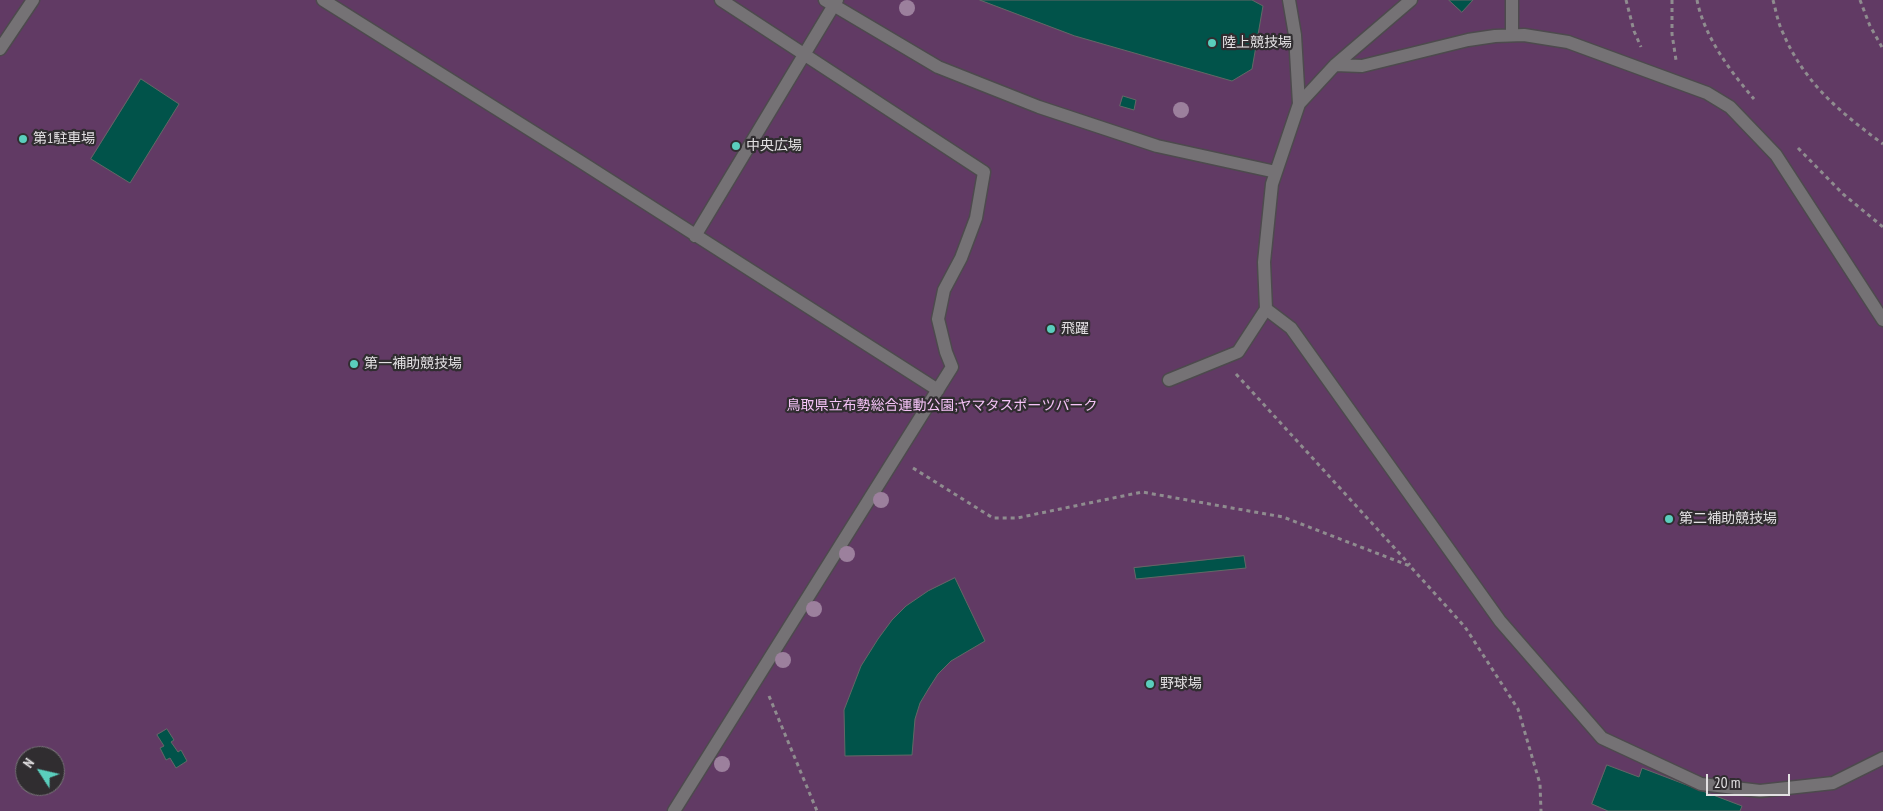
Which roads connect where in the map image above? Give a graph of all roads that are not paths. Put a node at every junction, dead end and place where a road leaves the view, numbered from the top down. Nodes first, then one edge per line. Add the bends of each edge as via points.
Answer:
1 (33, 0) edge
2 (323, 0) edge
3 (721, 0) edge
4 (1289, 0) edge
5 (1411, 0) edge
6 (1512, 0) edge
7 (832, 2) edge
8 (1512, 35) junction
9 (0, 49) edge
10 (804, 53) junction
11 (1335, 65) junction
12 (1298, 104) junction
13 (1276, 172) junction
14 (695, 236) junction
15 (1266, 309) junction
16 (1883, 320) edge
17 (1169, 380) dead end
18 (938, 390) junction
19 (1883, 758) edge
20 (674, 811) edge

1 - 9 street
2 - 14 street
3 - 10 street
4 - 12 street via 1295,35
5 - 11 street
6 - 8 street
7 - 10 street
7 - 13 street via 938,67 1039,107 1157,146
8 - 11 street via 1468,40 1362,66
8 - 16 street via 1568,42 1707,93 1730,106 1776,155
10 - 14 street
10 - 18 street via 984,172 976,218 961,258 944,290 938,319 952,366
11 - 12 street
12 - 13 street
13 - 15 street via 1264,262
14 - 18 street
15 - 17 street via 1238,352
15 - 19 street via 1291,328 1500,621 1602,738 1701,784 1760,791 1833,783
18 - 20 street

